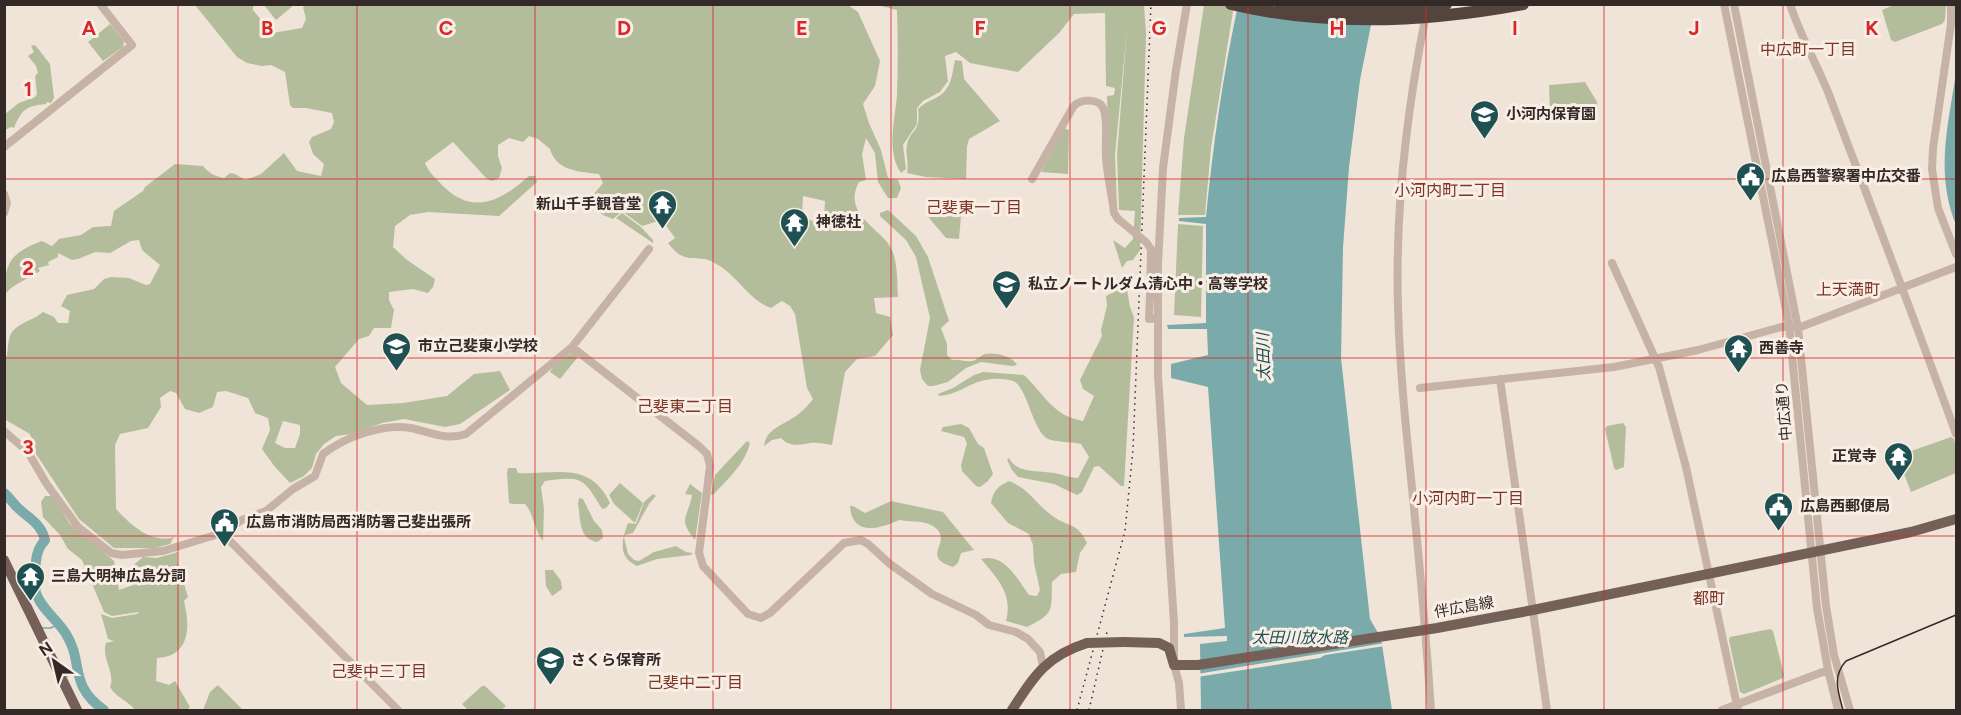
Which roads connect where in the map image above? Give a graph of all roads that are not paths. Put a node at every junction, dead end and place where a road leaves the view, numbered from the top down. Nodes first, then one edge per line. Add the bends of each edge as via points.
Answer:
1 (100, 4) edge
2 (1187, 4) edge
3 (1231, 4) edge
4 (1281, 4) edge
5 (1428, 4) edge
6 (1446, 4) edge
7 (1523, 4) edge
8 (1724, 4) edge
9 (1734, 4) edge
10 (1790, 4) edge
11 (1951, 4) edge
12 (4, 147) edge
13 (1032, 179) dead end
14 (4, 194) edge
15 (4, 213) edge
16 (649, 249) dead end
17 (1956, 254) edge
18 (1612, 263) dead end
19 (1956, 267) edge
20 (1902, 287) junction
21 (1158, 318) junction
22 (1793, 327) junction
23 (572, 347) junction
24 (1655, 358) junction
25 (1500, 379) junction
26 (1420, 388) dead end
27 (4, 431) edge
28 (1956, 434) edge
29 (1956, 519) edge
30 (222, 533) junction
31 (1816, 552) junction
32 (4, 560) edge
33 (1709, 574) junction
34 (1533, 610) junction
35 (1423, 629) junction
36 (1178, 665) junction
37 (1044, 666) junction
38 (1828, 670) junction
39 (1737, 707) edge
40 (77, 711) edge
41 (398, 711) edge
42 (1012, 711) edge
43 (1181, 711) edge
44 (1431, 711) edge
45 (1547, 711) edge
46 (1722, 711) edge
47 (1838, 711) edge
48 (1850, 711) edge

1 - 12 street via 132,45
2 - 21 street via 1163,168
3 - 7 highway, bridge via 1286,15 1358,20 1418,18
4 - 6 highway, bridge via 1358,11
5 - 35 street via 1404,161 1398,264 1401,382
8 - 22 street
9 - 22 street
10 - 20 street via 1820,71
11 - 17 street via 1932,169 1938,208
13 - 21 street, bridge via 1072,107 1082,101 1098,103 1104,110 1114,213 1151,249 1149,319
14 - 15 street
16 - 23 street
18 - 24 street
19 - 20 street
20 - 22 street
20 - 28 street
21 - 36 street via 1158,376
22 - 24 street
22 - 31 street
23 - 30 street via 466,434 448,437 393,428 349,440 323,454 315,476 307,482 266,511
23 - 37 street via 707,454 710,466 700,560 748,614 761,618 770,613 844,543 861,540 948,603 989,625 1028,639 1041,652
24 - 25 street via 1614,367
24 - 33 street via 1686,467
25 - 26 street
25 - 34 street
27 - 30 street via 28,452 73,521 111,553 163,551
29 - 31 main road, 伴広島線
30 - 41 street
31 - 33 main road, 伴広島線
31 - 38 street via 1817,608
31 - 48 street via 1834,655
32 - 40 main road
33 - 34 main road, 伴広島線
33 - 39 street
34 - 35 main road, 伴広島線
34 - 45 street
35 - 36 main road, 伴広島線
35 - 44 street
36 - 37 main road, bridge via 1168,648 1159,642 1111,641 1087,643 1061,653
36 - 43 street
37 - 42 main road
38 - 39 street
38 - 47 street
39 - 46 street

